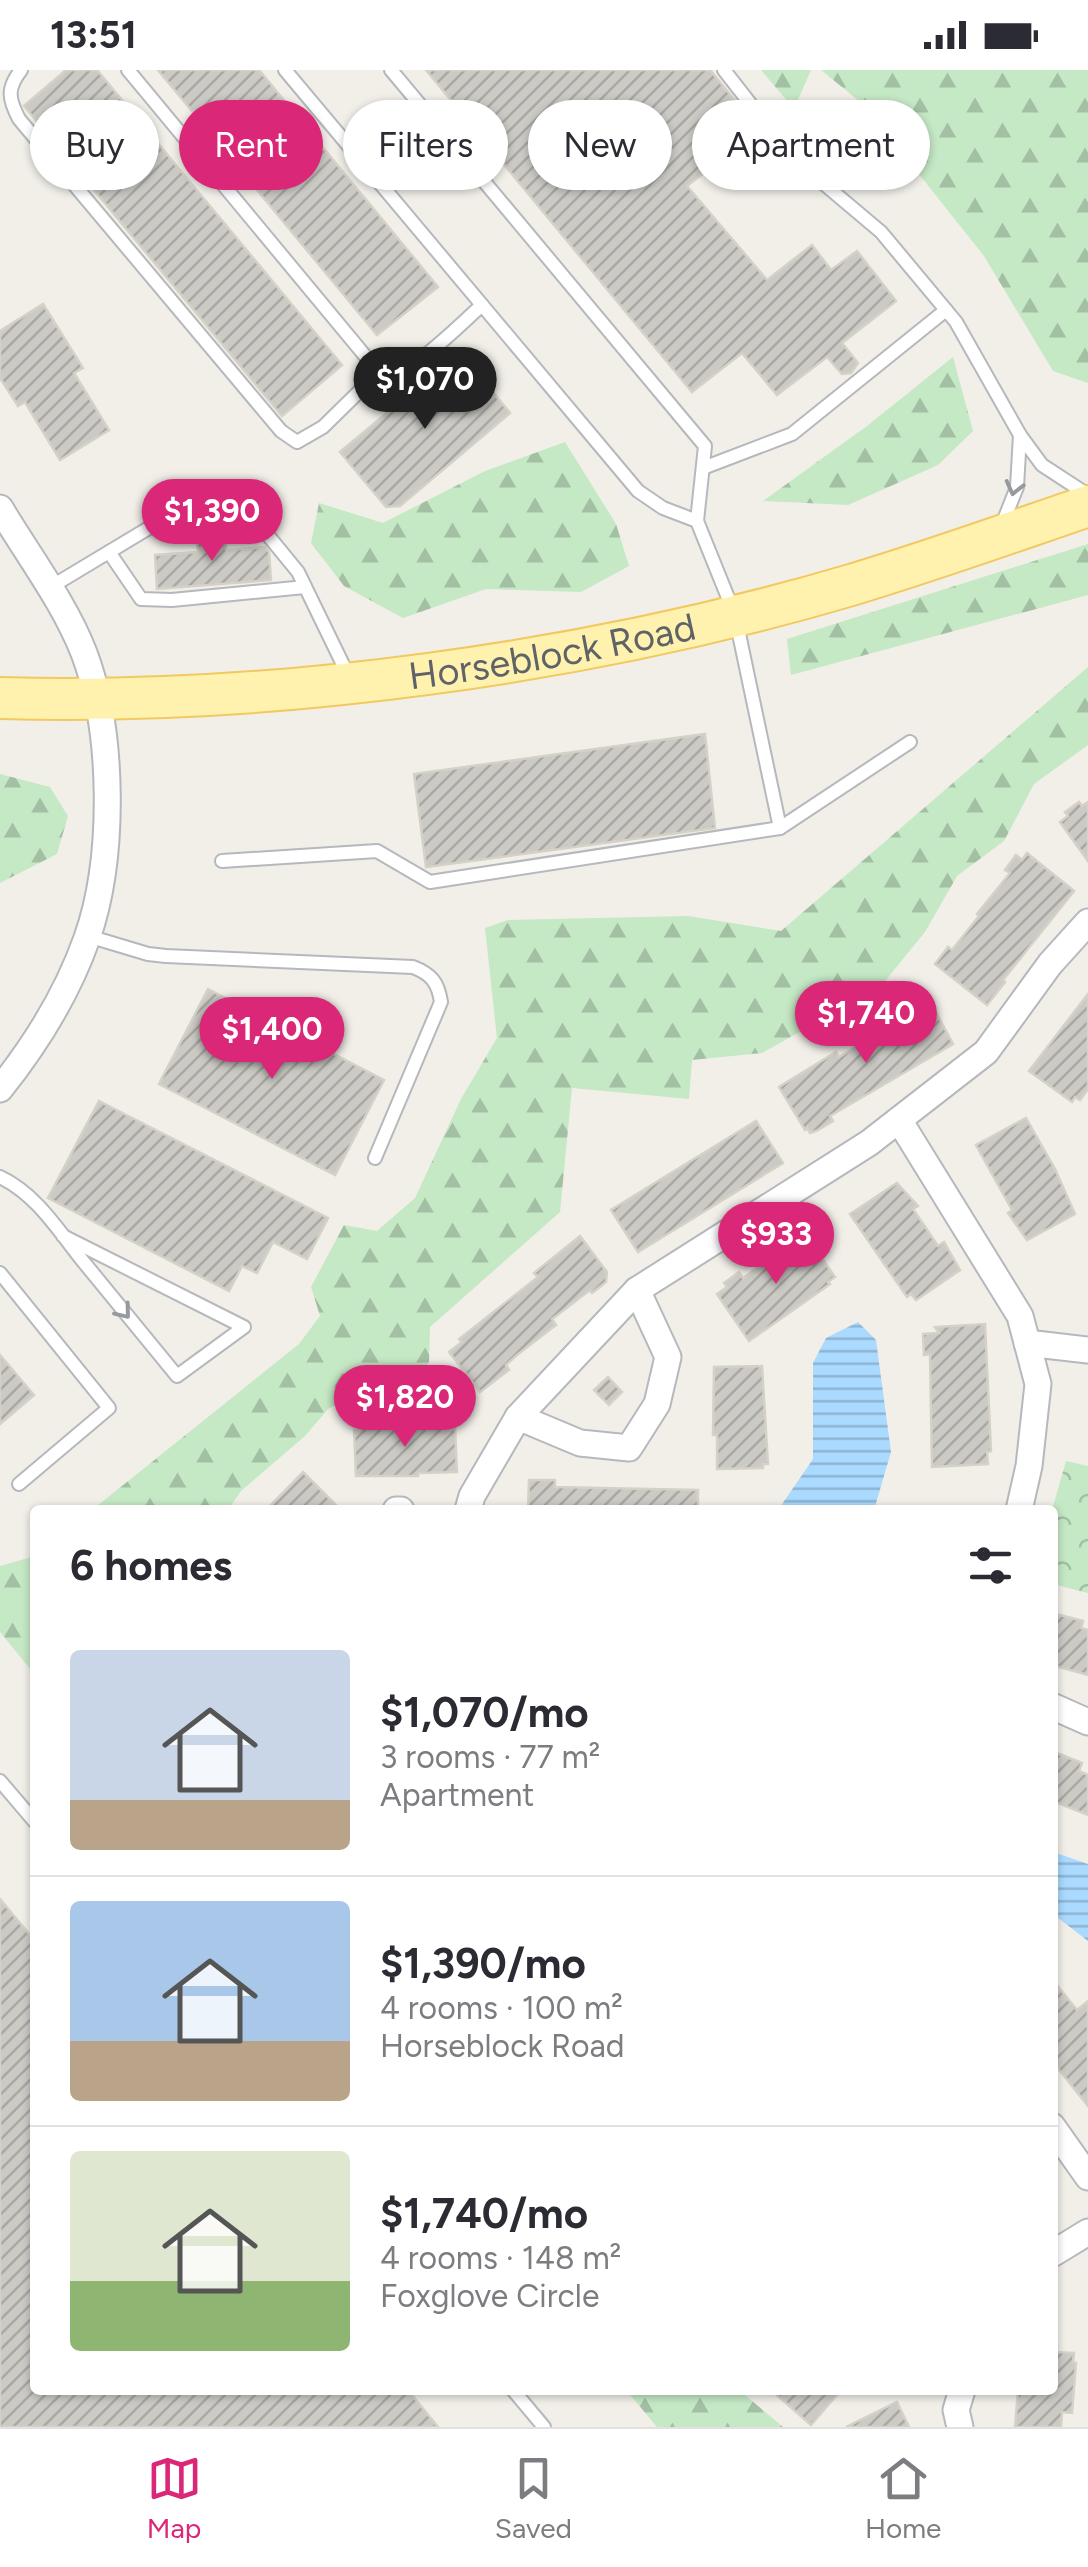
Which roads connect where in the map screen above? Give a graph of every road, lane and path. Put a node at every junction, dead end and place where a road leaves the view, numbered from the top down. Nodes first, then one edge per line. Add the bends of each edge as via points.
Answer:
1 (21, 70) edge
2 (128, 70) edge
3 (285, 70) edge
4 (391, 70) edge
5 (724, 70) edge
6 (482, 305) junction
7 (946, 310) junction
8 (381, 370) junction
9 (1020, 436) junction
10 (702, 468) junction
11 (1088, 495) edge
12 (1088, 506) edge
13 (0, 508) edge
14 (697, 520) junction
15 (996, 538) junction
16 (109, 552) junction
17 (305, 586) junction
18 (48, 588) junction
19 (735, 615) junction
20 (350, 681) junction
21 (0, 698) edge
22 (96, 698) junction
23 (910, 742) dead end
24 (780, 828) junction
25 (222, 861) dead end
26 (1088, 922) edge
27 (88, 936) junction
28 (0, 1089) edge
29 (899, 1120) junction
30 (375, 1158) dead end
31 (0, 1177) edge
32 (62, 1236) junction
33 (0, 1273) edge
34 (637, 1290) junction
35 (1027, 1342) junction
36 (1088, 1350) edge
37 (518, 1417) junction
38 (19, 1484) dead end
39 (469, 1505) edge
40 (1019, 1505) edge
41 (1058, 1709) edge
42 (1088, 1722) edge
43 (0, 1781) edge
44 (30, 1816) edge
45 (1058, 2134) edge
46 (1088, 2177) edge
47 (1088, 2232) edge
48 (1058, 2250) edge
49 (516, 2395) edge
50 (960, 2395) edge
51 (544, 2427) edge
52 (960, 2427) edge

1 - 8 lane via 10,84 9,101 19,118 281,432 298,442 324,427
2 - 8 lane
3 - 6 lane
4 - 10 lane via 705,446
5 - 7 lane via 792,156 882,232
6 - 8 lane via 409,366
6 - 14 lane via 638,491
7 - 9 lane
7 - 10 lane via 792,434
9 - 11 lane via 1042,465
9 -> 15 lane via 1016,487
10 - 14 lane
12 - 15 main road, Horseblock Road
13 - 18 street
14 - 19 lane
15 - 19 main road, Horseblock Road
16 - 17 lane via 140,598
16 - 17 lane via 207,493 262,528
16 - 18 lane
17 - 20 lane
18 - 22 street via 75,633
19 - 20 main road, Horseblock Road via 566,651
19 - 24 lane
20 - 22 main road, Horseblock Road
21 - 22 main road, Horseblock Road
22 - 27 street via 105,824
23 - 24 lane
24 - 25 lane via 430,882 377,851
26 - 29 street via 986,1052
27 - 28 street via 36,1040
27 - 30 lane via 166,956 413,966 429,973 441,1002
29 - 34 street
29 - 35 street via 1020,1316
31 - 32 lane via 36,1203
32 -> 32 lane via 176,1376 244,1327 112,1261
33 - 38 lane via 110,1408
34 - 37 street
34 - 37 street via 668,1357 658,1404 628,1448 580,1443
35 - 36 street
35 - 40 street via 1038,1384
37 - 39 street
41 - 42 street
43 - 44 lane
45 - 46 street
47 - 48 street
49 - 51 lane
50 - 52 street

